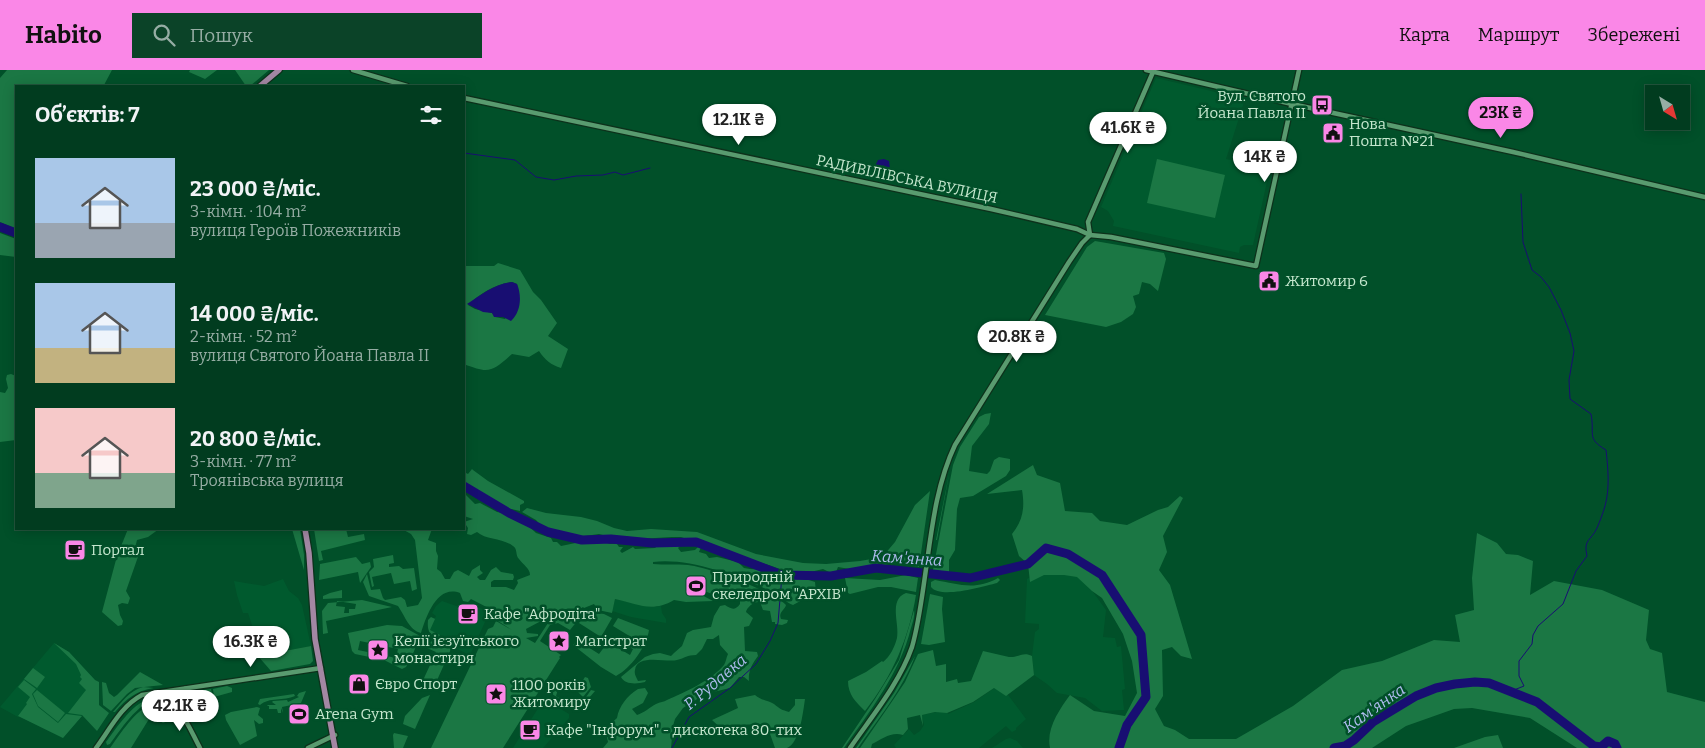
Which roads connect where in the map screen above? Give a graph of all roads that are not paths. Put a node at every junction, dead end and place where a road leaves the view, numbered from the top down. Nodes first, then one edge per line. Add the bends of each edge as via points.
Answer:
1 (274, 70) edge
2 (279, 70) edge
3 (353, 70) edge
4 (1146, 70) edge
5 (1300, 70) edge
6 (1153, 72) junction
7 (256, 85) edge
8 (261, 85) edge
9 (404, 85) edge
10 (465, 98) edge
11 (1292, 104) junction
12 (1705, 197) edge
13 (1090, 235) junction
14 (307, 530) edge
15 (321, 668) junction
16 (184, 688) junction
17 (142, 695) junction
18 (178, 707) junction
19 (334, 736) junction
20 (96, 748) edge
21 (200, 748) edge
22 (308, 748) edge
23 (337, 748) edge
24 (850, 748) edge

1 - 7 main road
2 - 8 main road
3 - 9 street
4 - 6 street
5 - 11 street
6 - 11 street
6 - 13 street via 1088,222
10 - 13 street, РАДИВІЛІВСЬКА ВУЛИЦЯ via 991,209 1077,229
11 - 12 street
11 - 13 street, РАДИВІЛІВСЬКА ВУЛИЦЯ via 1256,266 1111,236
13 - 24 street via 1069,262 955,445 940,488 919,618 911,648 890,689
14 - 15 main road via 313,618
15 - 16 street
15 - 19 main road
16 - 17 street
16 - 18 street
17 - 18 street via 162,696
17 - 20 street via 122,711
18 - 21 street
19 - 22 street
19 - 23 main road

